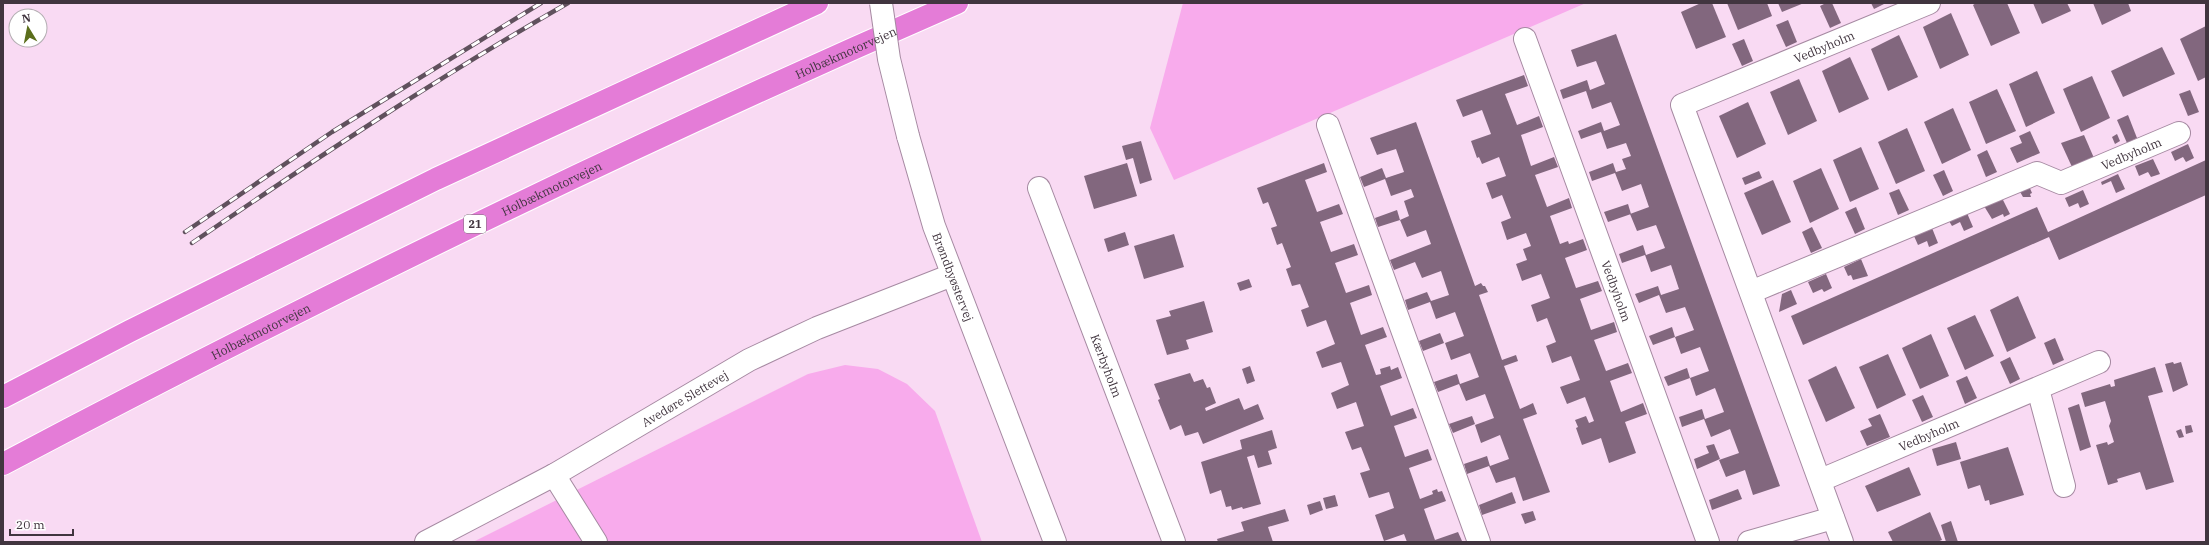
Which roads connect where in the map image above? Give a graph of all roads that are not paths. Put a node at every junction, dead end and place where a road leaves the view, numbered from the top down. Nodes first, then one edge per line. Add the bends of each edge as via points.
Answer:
1 (817, 3) edge
2 (881, 3) edge
3 (957, 3) edge
4 (1929, 3) edge
5 (1525, 39) dead end
6 (1328, 125) dead end
7 (2179, 133) dead end
8 (1039, 188) dead end
9 (952, 275) junction
10 (1751, 292) junction
11 (2099, 362) dead end
12 (2038, 389) junction
13 (3, 397) edge
14 (3, 464) edge
15 (554, 475) junction
16 (1821, 480) junction
17 (2064, 486) dead end
18 (1833, 518) junction
19 (426, 542) edge
20 (596, 542) edge
21 (1055, 542) edge
22 (1174, 542) edge
23 (1479, 542) edge
24 (1708, 542) edge
25 (1749, 542) edge
26 (1842, 542) edge

1 - 13 highway via 436,179
2 - 9 street, Brøndbyøstervej, bridge via 889,59 908,136 934,226
3 - 14 highway, Holbækmotorvejen / 21 via 810,67 475,224 157,383
4 - 10 street, Vedbyholm via 1682,105
5 - 24 street, Vedbyholm
6 - 23 street
7 - 10 street, Vedbyholm via 2061,183 2037,173
8 - 22 street, Kærbyholm
9 - 15 street, Avedøre Slettevej via 817,328 749,360
9 - 21 street, Brøndbyøstervej
10 - 16 street, Vedbyholm
11 - 12 street, Vedbyholm
12 - 16 street, Vedbyholm
12 - 17 street
15 - 19 street, Avedøre Slettevej
15 - 20 street
16 - 18 street, Vedbyholm
18 - 25 street
18 - 26 street, Vedbyholm

